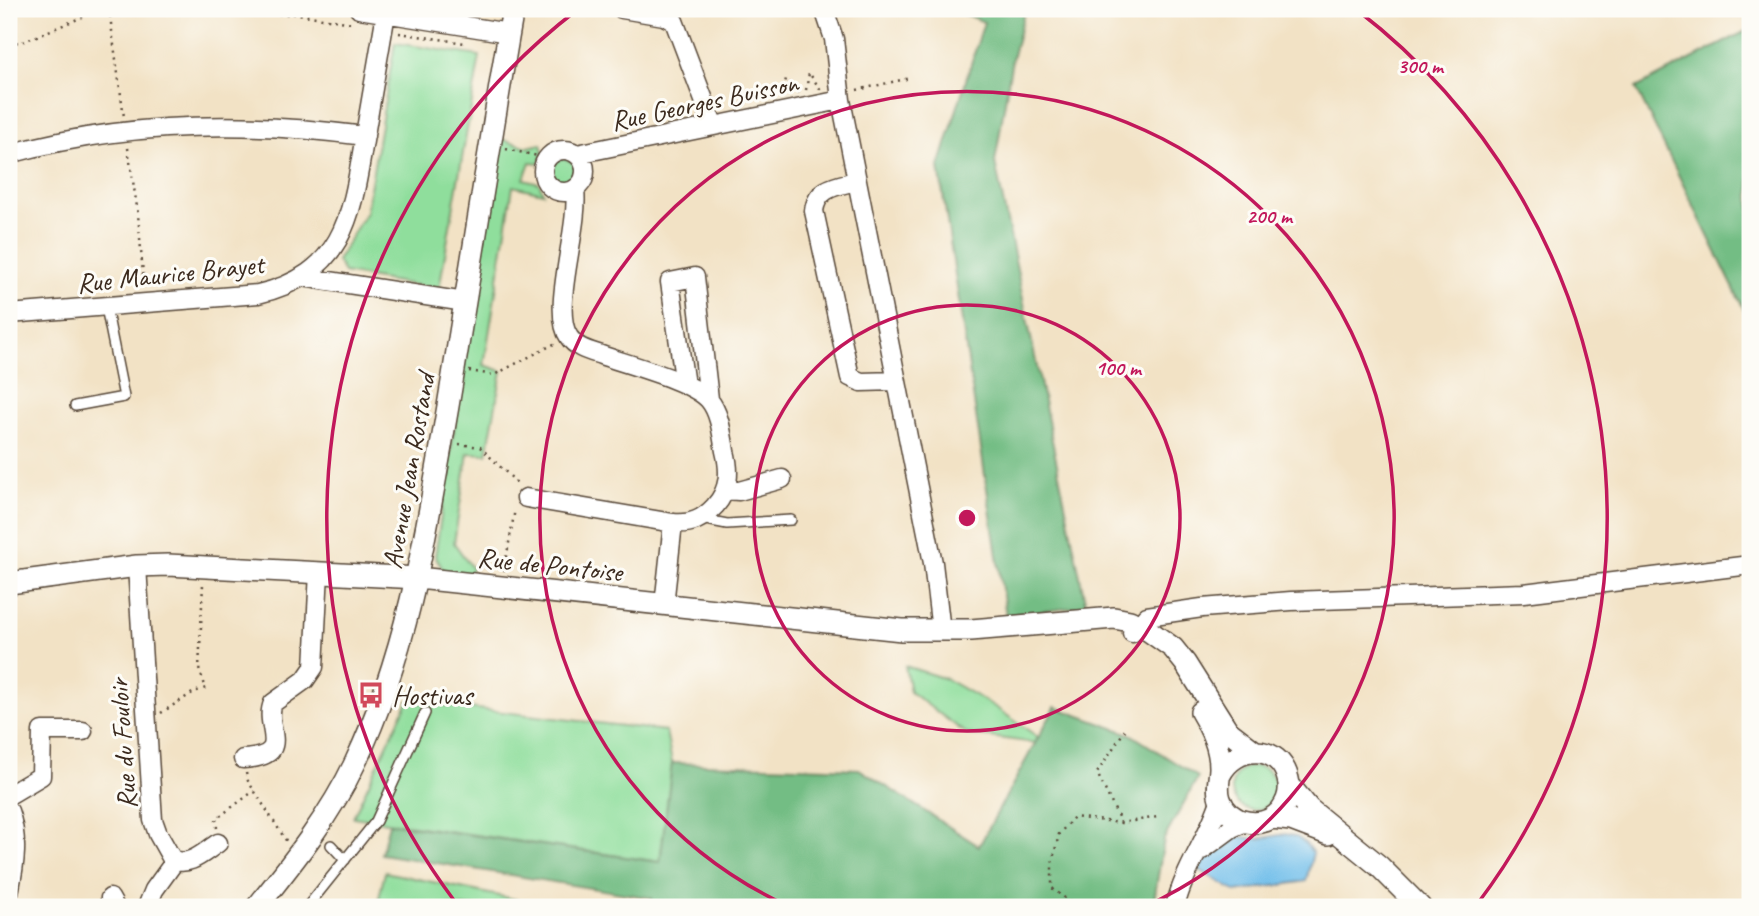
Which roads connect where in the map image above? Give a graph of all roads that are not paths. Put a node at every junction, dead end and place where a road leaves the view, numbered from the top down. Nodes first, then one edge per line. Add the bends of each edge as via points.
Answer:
1 (359, 9) edge
2 (513, 9) edge
3 (622, 9) edge
4 (824, 9) edge
5 (419, 13) edge
6 (385, 17) edge
7 (509, 33) junction
8 (836, 99) junction
9 (713, 124) junction
10 (365, 136) junction
11 (9, 154) edge
12 (577, 154) junction
13 (856, 181) junction
14 (575, 190) junction
15 (303, 277) junction
16 (465, 302) junction
17 (106, 307) junction
18 (9, 314) edge
19 (897, 381) junction
20 (685, 385) junction
21 (709, 399) junction
22 (75, 406) dead end
23 (782, 479) dead end
24 (725, 490) junction
25 (526, 498) road end
26 (701, 519) junction
27 (791, 520) dead end
28 (673, 523) junction
29 (1750, 565) edge
30 (138, 566) junction
31 (319, 572) junction
32 (418, 578) junction
33 (9, 583) edge
34 (664, 605) junction
35 (1135, 629) junction
36 (942, 631) junction
37 (425, 713) dead end
38 (83, 731) dead end
39 (1254, 751) junction
40 (251, 758) road end
41 (1220, 775) junction
42 (1289, 785) junction
43 (9, 795) edge
44 (1220, 801) junction
45 (9, 811) edge
46 (1272, 818) junction
47 (1246, 822) junction
48 (218, 843) road end
49 (1349, 843) junction
50 (331, 845) dead end
51 (1197, 855) junction
52 (172, 859) junction
53 (345, 860) junction
54 (9, 893) edge
55 (147, 907) edge
56 (257, 907) edge
57 (307, 907) edge
58 (1175, 907) edge
59 (1420, 907) edge

1 - 6 street
2 - 7 street, Avenue Jean Rostand
3 - 9 street via 674,21
4 - 8 street via 834,39
5 - 6 street
5 - 7 street
6 - 10 street, Rue Maurice Brayet
7 - 16 street, Avenue Jean Rostand
8 - 9 street, Rue Georges Buisson
8 - 13 street
9 - 12 street, Rue Georges Buisson
10 - 11 street via 296,128 189,125 126,130
10 - 15 street, Rue Maurice Brayet via 349,219 328,253
12 - 14 street, Rue Georges Buisson via 586,172
12 - 14 street, Rue Georges Buisson via 561,150 547,158 543,169 547,184 560,192
13 - 19 street
13 - 19 street via 822,192 814,211 850,377 861,382
14 - 20 street, Rue Georges Buisson via 562,305 568,337 586,350
15 - 16 street
15 - 17 street, Rue Maurice Brayet via 258,294
16 - 32 street, Avenue Jean Rostand
17 - 18 street, Rue Maurice Brayet
17 - 22 lane via 124,397
19 - 36 street
20 - 21 street
20 - 21 street via 670,282 695,277
21 - 24 street via 729,469
23 - 24 street via 739,491
24 - 26 street
25 - 28 street
26 - 27 lane via 727,524
26 - 28 street
28 - 34 street
29 - 35 street via 1524,593 1202,608 1153,614
30 - 31 street, Rue de Pontoise
30 - 33 street, Rue de Pontoise
30 - 52 street, Rue du Fouloir via 153,820
31 - 32 street, Rue de Pontoise
31 - 40 street via 314,667 305,680 273,703 271,748
32 - 34 street, Rue de Pontoise
32 - 56 street, Avenue Jean Rostand via 398,652 358,758 323,820
34 - 36 street, Rue de Pontoise
35 - 36 street, Rue de Pontoise via 1114,618
35 - 39 street via 1165,641 1223,724
35 - 41 street via 1175,670 1212,734
37 - 53 lane via 376,821
38 - 43 street via 42,731 41,776
39 - 41 street via 1233,758
39 - 42 street via 1278,761
41 - 44 street
42 - 46 street via 1284,806
42 - 49 street
44 - 47 street via 1230,815
44 - 51 street
45 - 54 street via 16,851
46 - 47 street
46 - 49 street via 1299,822
47 - 51 street
48 - 52 street via 190,861
49 - 59 street
50 - 53 lane
51 - 58 street
52 - 55 street
53 - 57 lane

